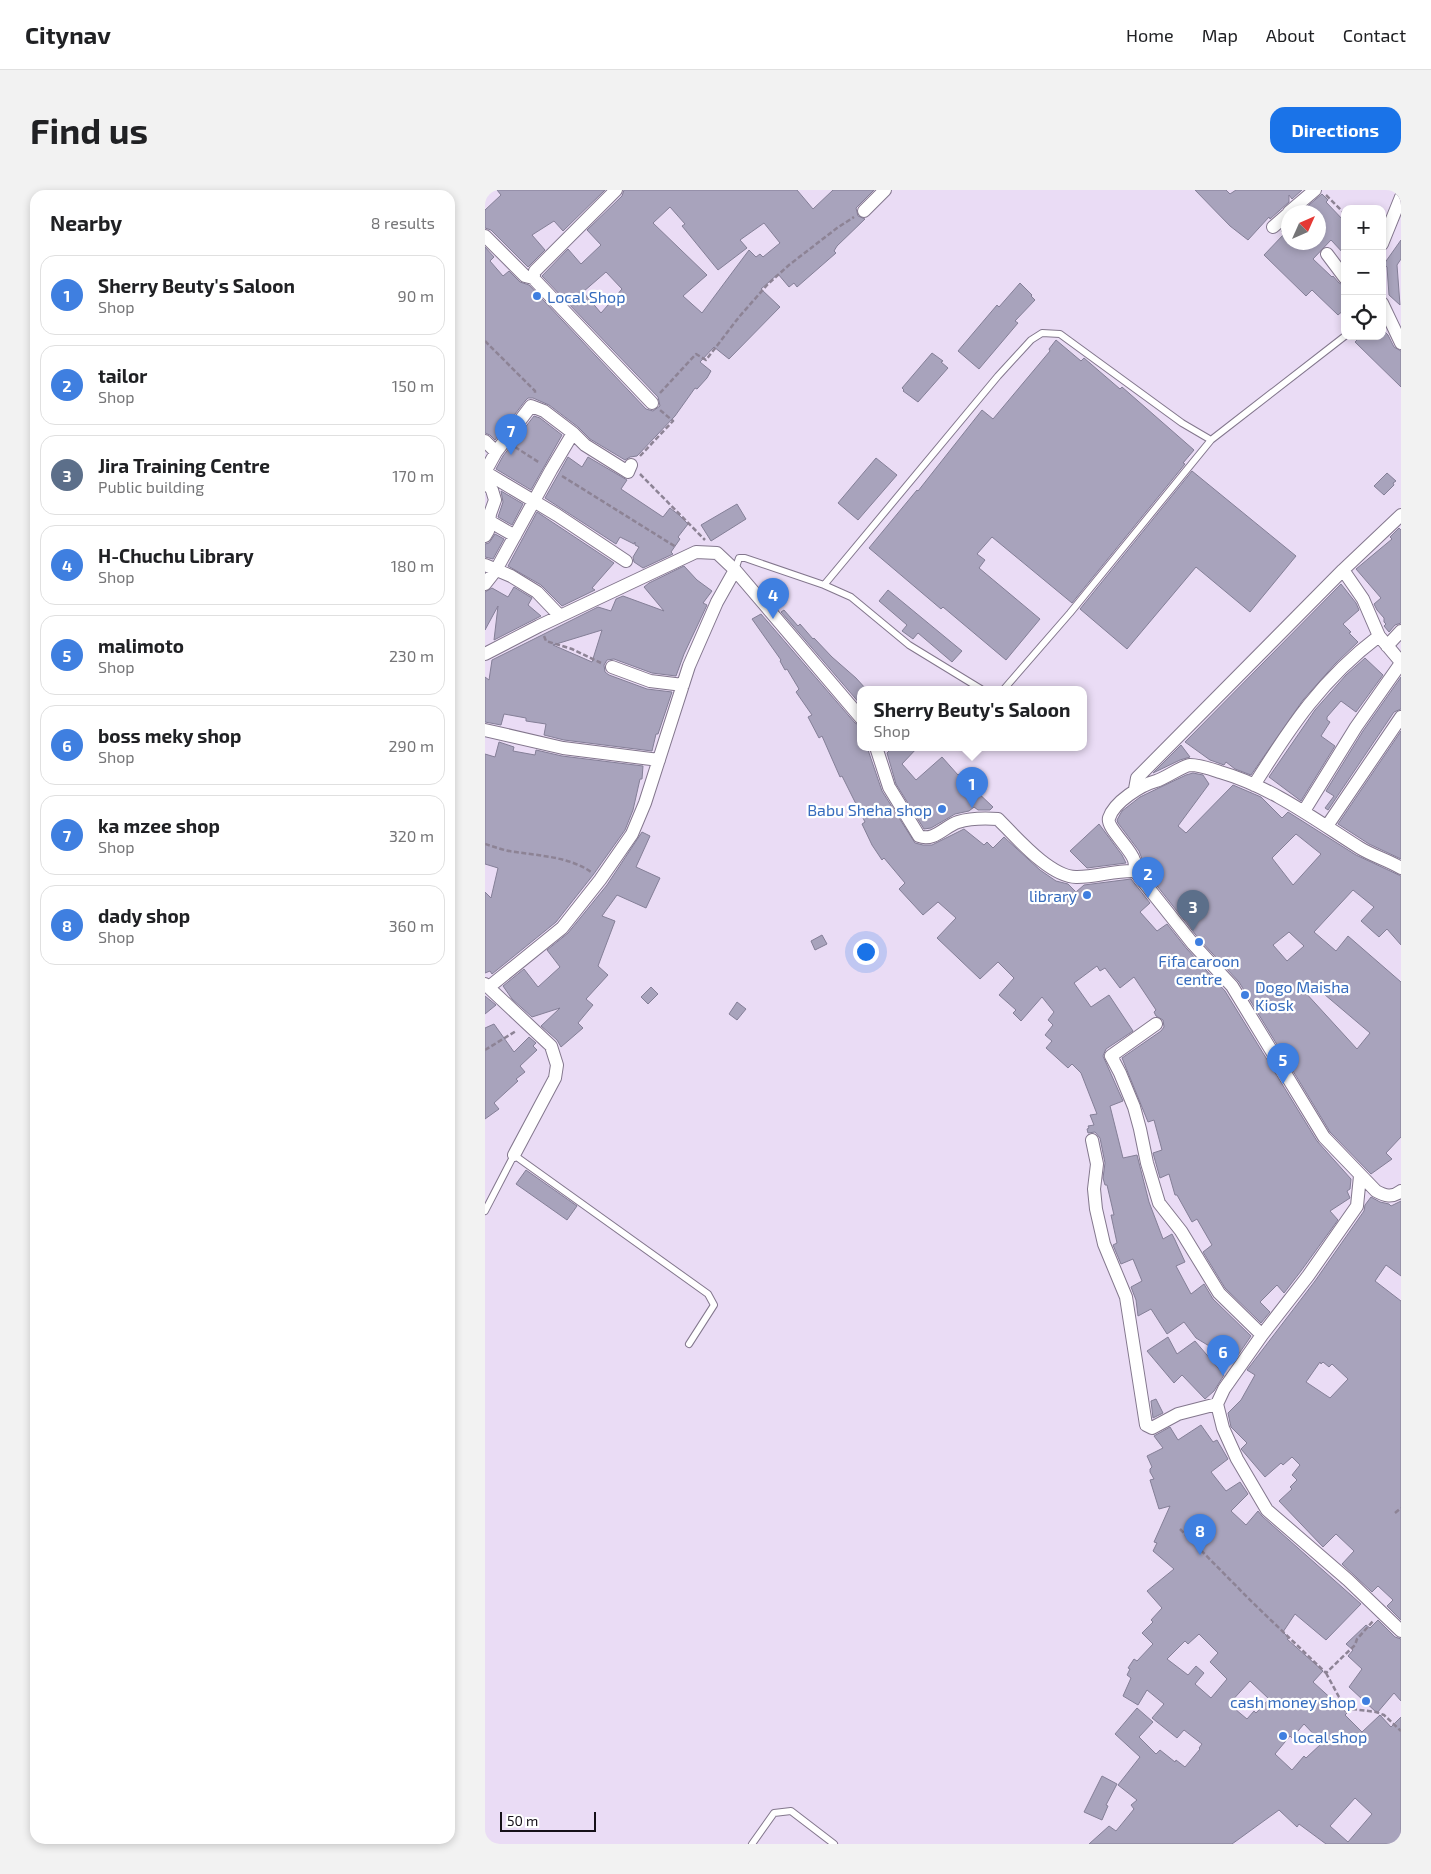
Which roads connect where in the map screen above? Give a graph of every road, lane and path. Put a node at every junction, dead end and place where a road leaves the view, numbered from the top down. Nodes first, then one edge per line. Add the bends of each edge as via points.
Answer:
1 (616, 190) edge
2 (885, 190) edge
3 (1315, 190) edge
4 (1322, 190) edge
5 (1401, 197) edge
6 (1298, 205) edge
7 (1341, 210) edge
8 (864, 211) joint
9 (1281, 220) edge
10 (1273, 226) dead end
11 (1386, 234) edge
12 (485, 236) edge
13 (1327, 254) dead end
14 (1341, 273) edge
15 (533, 278) junction
16 (1386, 311) edge
17 (1341, 339) edge
18 (485, 341) edge
19 (1401, 343) edge
20 (653, 403) junction
21 (531, 406) junction
22 (573, 433) junction
23 (1211, 440) junction
24 (485, 441) edge
25 (506, 441) junction
26 (496, 452) junction
27 (631, 465) junction
28 (551, 470) junction
29 (485, 472) edge
30 (533, 501) junction
31 (1401, 515) edge
32 (489, 521) junction
33 (485, 536) edge
34 (515, 536) junction
35 (717, 553) junction
36 (689, 556) junction
37 (626, 561) dead end
38 (490, 567) edge
39 (735, 570) junction
40 (1343, 570) junction
41 (485, 584) edge
42 (824, 584) junction
43 (560, 616) junction
44 (539, 626) junction
45 (1401, 632) edge
46 (1383, 641) junction
47 (487, 649) edge
48 (1401, 662) edge
49 (611, 667) joint
50 (683, 685) junction
51 (976, 686) edge
52 (1007, 686) edge
53 (857, 713) edge
54 (1401, 716) edge
55 (485, 730) edge
56 (877, 751) edge
57 (659, 760) junction
58 (1254, 785) junction
59 (1135, 790) junction
60 (1304, 811) junction
61 (1327, 826) junction
62 (485, 844) edge
63 (1401, 868) edge
64 (1135, 871) junction
65 (601, 880) junction
66 (487, 985) edge
67 (528, 1024) junction
68 (1156, 1024) dead end
69 (485, 1050) edge
70 (1092, 1140) dead end
71 (514, 1155) junction
72 (1360, 1176) junction
73 (1401, 1191) edge
74 (485, 1211) edge
75 (1262, 1335) junction
76 (689, 1344) dead end
77 (1217, 1404) junction
78 (1401, 1508) edge
79 (1395, 1514) dead end
80 (1180, 1529) dead end
81 (1382, 1611) junction
82 (1401, 1631) edge
83 (1326, 1673) junction
84 (1401, 1730) edge
85 (753, 1844) edge
86 (834, 1844) edge

1 - 15 street via 535,271
2 - 8 street
3 - 6 street
4 - 7 path
5 - 11 street
8 - 20 path via 837,228 768,284 706,360 696,354
9 - 10 street
12 - 15 street via 525,276
13 - 14 street
15 - 20 street
16 - 19 street
17 - 23 lane
18 - 21 path via 535,391
20 - 27 path via 673,421
21 - 22 street
21 - 25 street
22 - 27 street via 585,445 628,472
22 - 28 street
23 - 42 lane via 1182,423 1060,334 1042,333 1031,340 998,376
23 - 52 lane
24 - 26 street
25 - 26 street
25 - 28 path
26 - 29 street
27 - 35 path
28 - 30 street
28 - 36 path
29 - 30 street
29 - 32 street via 495,500
30 - 34 street
30 - 37 street
31 - 40 street
32 - 33 street
32 - 34 street
34 - 38 street
35 - 36 street via 696,552
35 - 39 street
36 - 43 street
38 - 41 street
38 - 43 street via 537,592
39 - 42 lane via 739,558 745,558
39 - 50 street via 717,602
39 - 53 street
40 - 46 street via 1363,599
40 - 59 street via 1137,778
42 - 51 lane via 851,597 909,645
43 - 44 street
44 - 47 street
44 - 49 path via 546,641
45 - 46 street
46 - 48 street
46 - 58 street via 1358,652 1316,694
48 - 60 street
49 - 50 street via 650,681
50 - 57 street
54 - 61 street
55 - 57 street via 563,748
56 - 64 street via 889,787 919,836 925,839 956,822 972,818 998,820 1054,871 1075,878
57 - 65 street via 633,834
58 - 59 street via 1189,765
58 - 60 street
59 - 64 street via 1109,820 1135,860
60 - 61 street
61 - 63 street via 1362,849
62 - 65 path via 576,864
64 - 72 street via 1193,944 1232,986 1324,1136
65 - 66 street via 563,928
66 - 67 street
67 - 69 path
67 - 71 street via 551,1046 557,1065 555,1078
68 - 75 street via 1111,1056 1134,1107 1159,1203 1181,1231 1219,1293
70 - 77 street via 1097,1164 1096,1209 1104,1244 1126,1298 1147,1425 1152,1428 1177,1414
71 - 74 lane
71 - 76 lane via 708,1294 713,1305
72 - 73 street via 1386,1196
72 - 75 street via 1357,1206
75 - 77 street
77 - 81 street via 1237,1460 1267,1510
78 - 79 path
80 - 83 path
81 - 82 street
81 - 83 path via 1357,1638 1355,1645
83 - 84 path via 1339,1697 1352,1709 1384,1715
85 - 86 lane via 774,1813 791,1811

